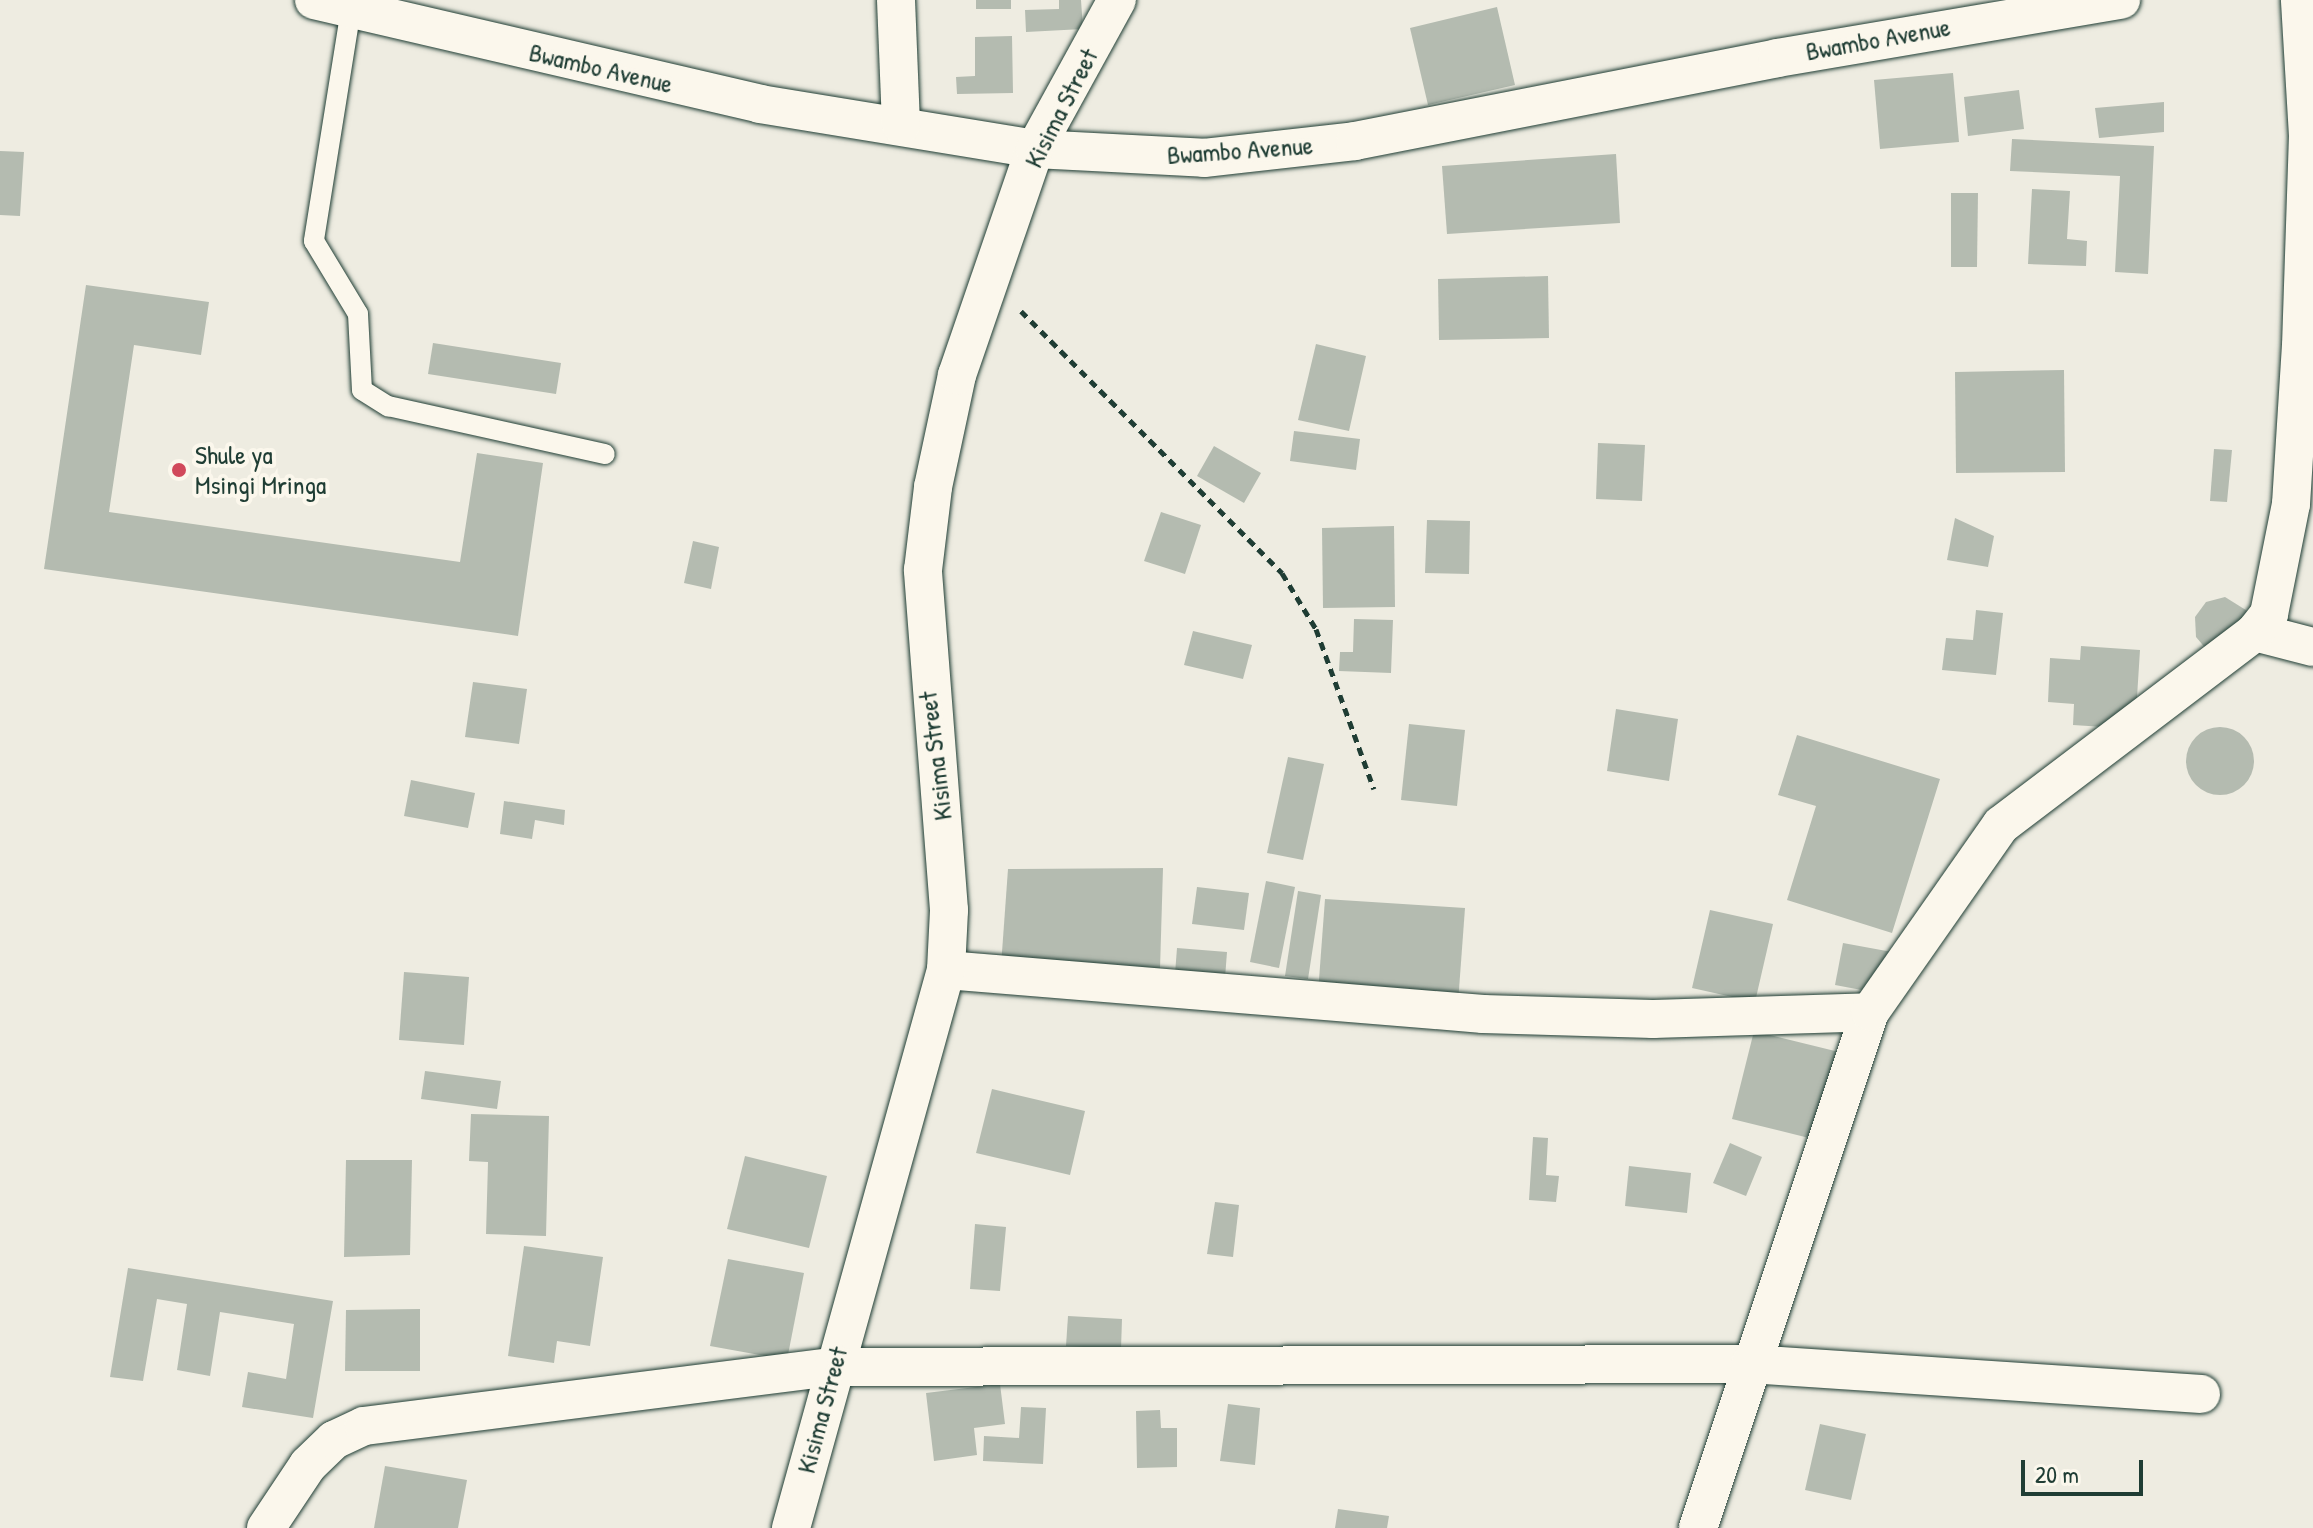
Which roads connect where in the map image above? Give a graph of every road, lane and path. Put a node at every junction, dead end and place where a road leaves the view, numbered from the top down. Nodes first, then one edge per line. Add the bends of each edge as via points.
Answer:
1 (314, 0) edge
2 (896, 0) edge
3 (1117, 0) edge
4 (2121, 0) edge
5 (2300, 0) edge
6 (351, 9) junction
7 (901, 125) junction
8 (1035, 149) junction
9 (992, 282) junction
10 (605, 454) dead end
11 (2255, 632) junction
12 (2313, 647) edge
13 (1374, 789) dead end
14 (946, 970) junction
15 (1870, 1012) junction
16 (1750, 1364) junction
17 (833, 1367) junction
18 (2201, 1394) dead end
19 (266, 1528) edge
20 (791, 1528) edge
21 (1698, 1528) edge

1 - 6 street, Bwambo Avenue
2 - 7 street
3 - 8 street, Kisima Street
4 - 8 street, Bwambo Avenue via 1869,41 1355,141 1204,158
5 - 11 street via 2308,136 2291,504 2281,576
6 - 7 street, Bwambo Avenue via 760,104
6 - 10 lane via 314,241 358,314 362,390 388,406
7 - 8 street, Bwambo Avenue
8 - 9 street, Kisima Street
9 - 13 path via 1282,573 1316,629
9 - 14 street, Kisima Street via 957,375 923,570 949,910
11 - 12 street
11 - 15 street via 2001,825
14 - 15 street via 1483,1014 1653,1019
14 - 17 street, Kisima Street
15 - 16 street
16 - 17 street
16 - 18 street
16 - 21 street
17 - 19 street via 364,1426 334,1440 308,1465
17 - 20 street, Kisima Street

